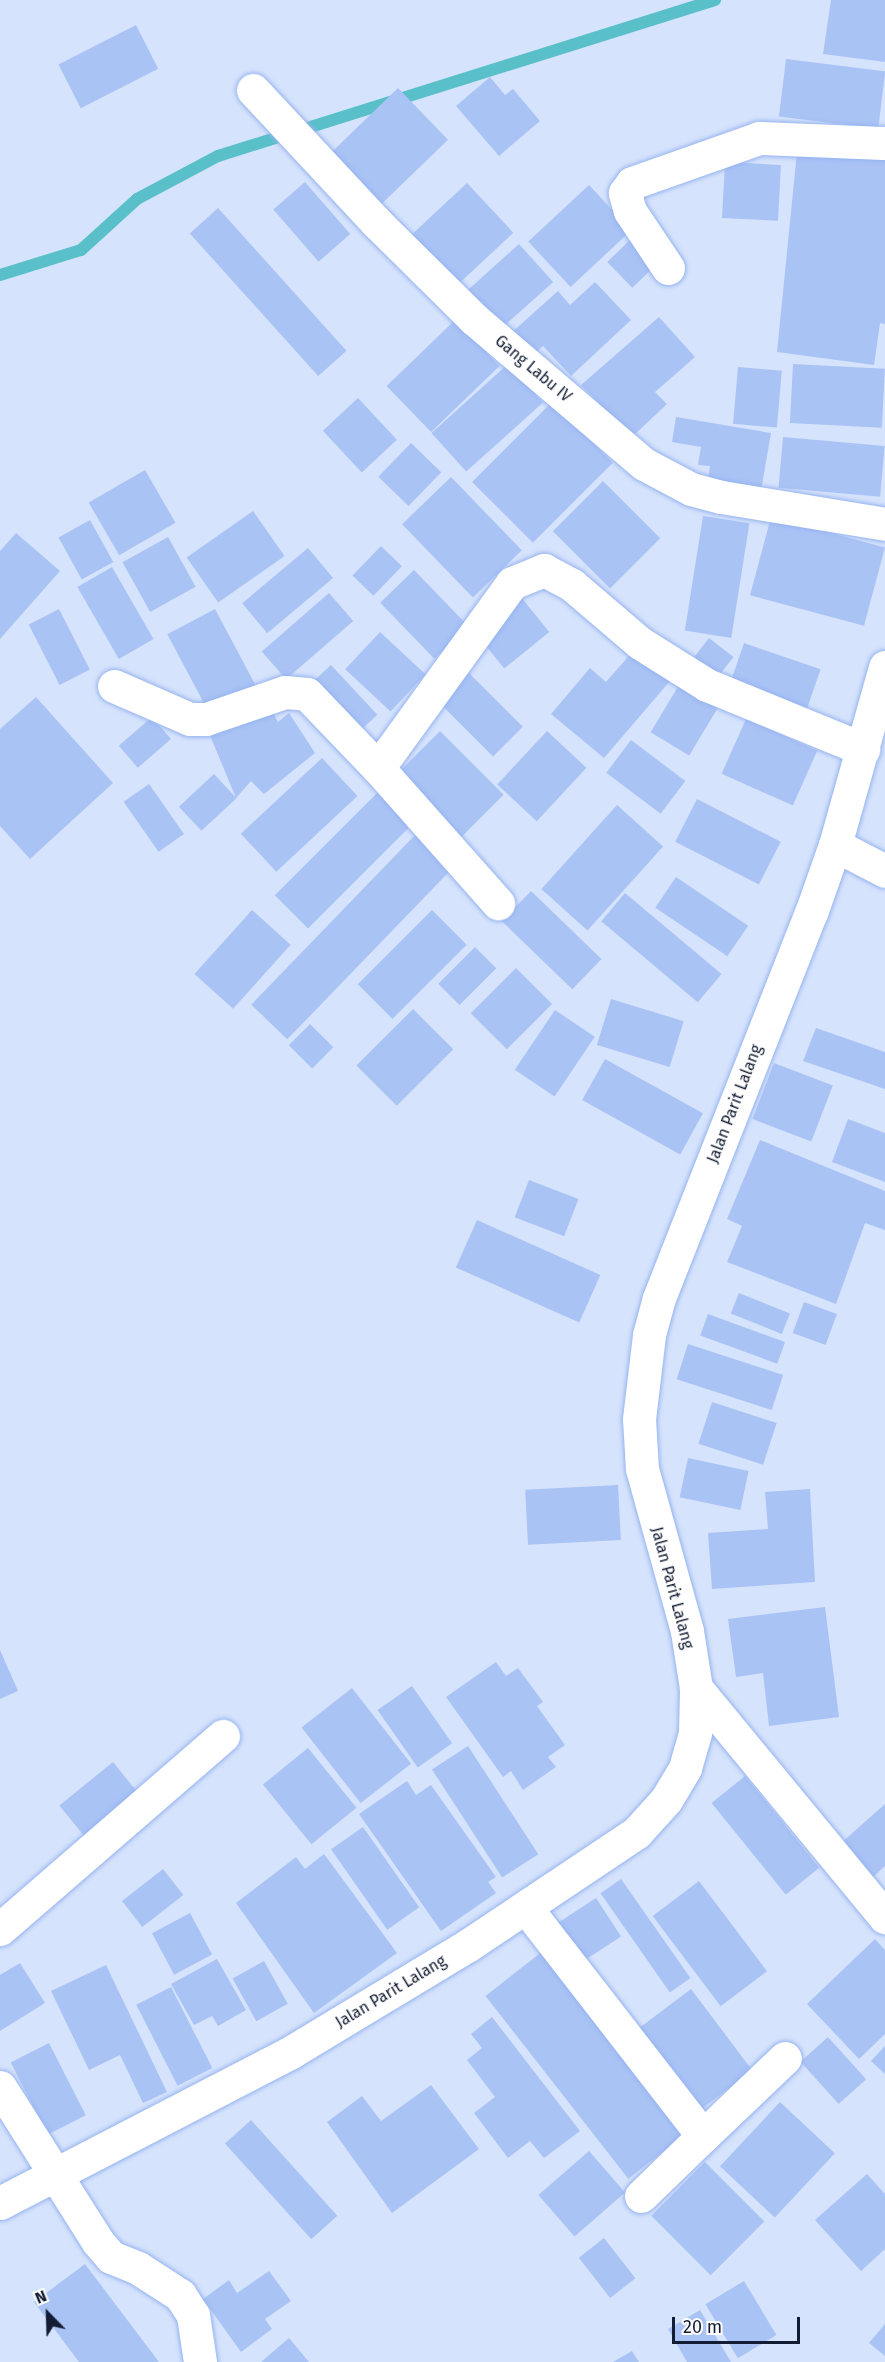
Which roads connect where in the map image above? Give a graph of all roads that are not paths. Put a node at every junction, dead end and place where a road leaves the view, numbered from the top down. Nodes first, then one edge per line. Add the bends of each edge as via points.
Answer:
1 (253, 90) dead end
2 (885, 143) edge
3 (668, 268) dead end
4 (885, 524) edge
5 (885, 667) edge
6 (114, 686) dead end
7 (863, 749) junction
8 (378, 768) junction
9 (834, 845) junction
10 (885, 871) edge
11 (498, 903) dead end
12 (696, 1688) junction
13 (223, 1736) dead end
14 (527, 1909) junction
15 (885, 1917) edge
16 (0, 1929) edge
17 (785, 2058) dead end
18 (0, 2087) edge
19 (703, 2136) junction
20 (55, 2177) junction
21 (641, 2196) dead end
22 (0, 2203) edge
23 (200, 2362) edge

1 - 4 street, Gang Labu IV via 377,223 474,319 644,464 691,489 720,497
2 - 3 street via 759,138 632,183 625,193 630,211
5 - 7 street, Jalan Parit Lalang
6 - 8 street via 190,719 206,719 285,692 307,694
7 - 8 street via 698,681 640,643 572,585 544,570 512,583
7 - 9 street, Jalan Parit Lalang
8 - 11 street
9 - 10 street
9 - 12 street, Jalan Parit Lalang via 659,1298 649,1335 639,1419 642,1469 687,1631
12 - 14 street, Jalan Parit Lalang via 695,1733 685,1768 666,1800 637,1832
12 - 15 street
13 - 16 street
14 - 19 street
14 - 20 street, Jalan Parit Lalang via 291,2052
17 - 19 street
18 - 20 street
19 - 21 street
20 - 22 street, Jalan Parit Lalang
20 - 23 street via 111,2257 138,2268 180,2295 193,2315

